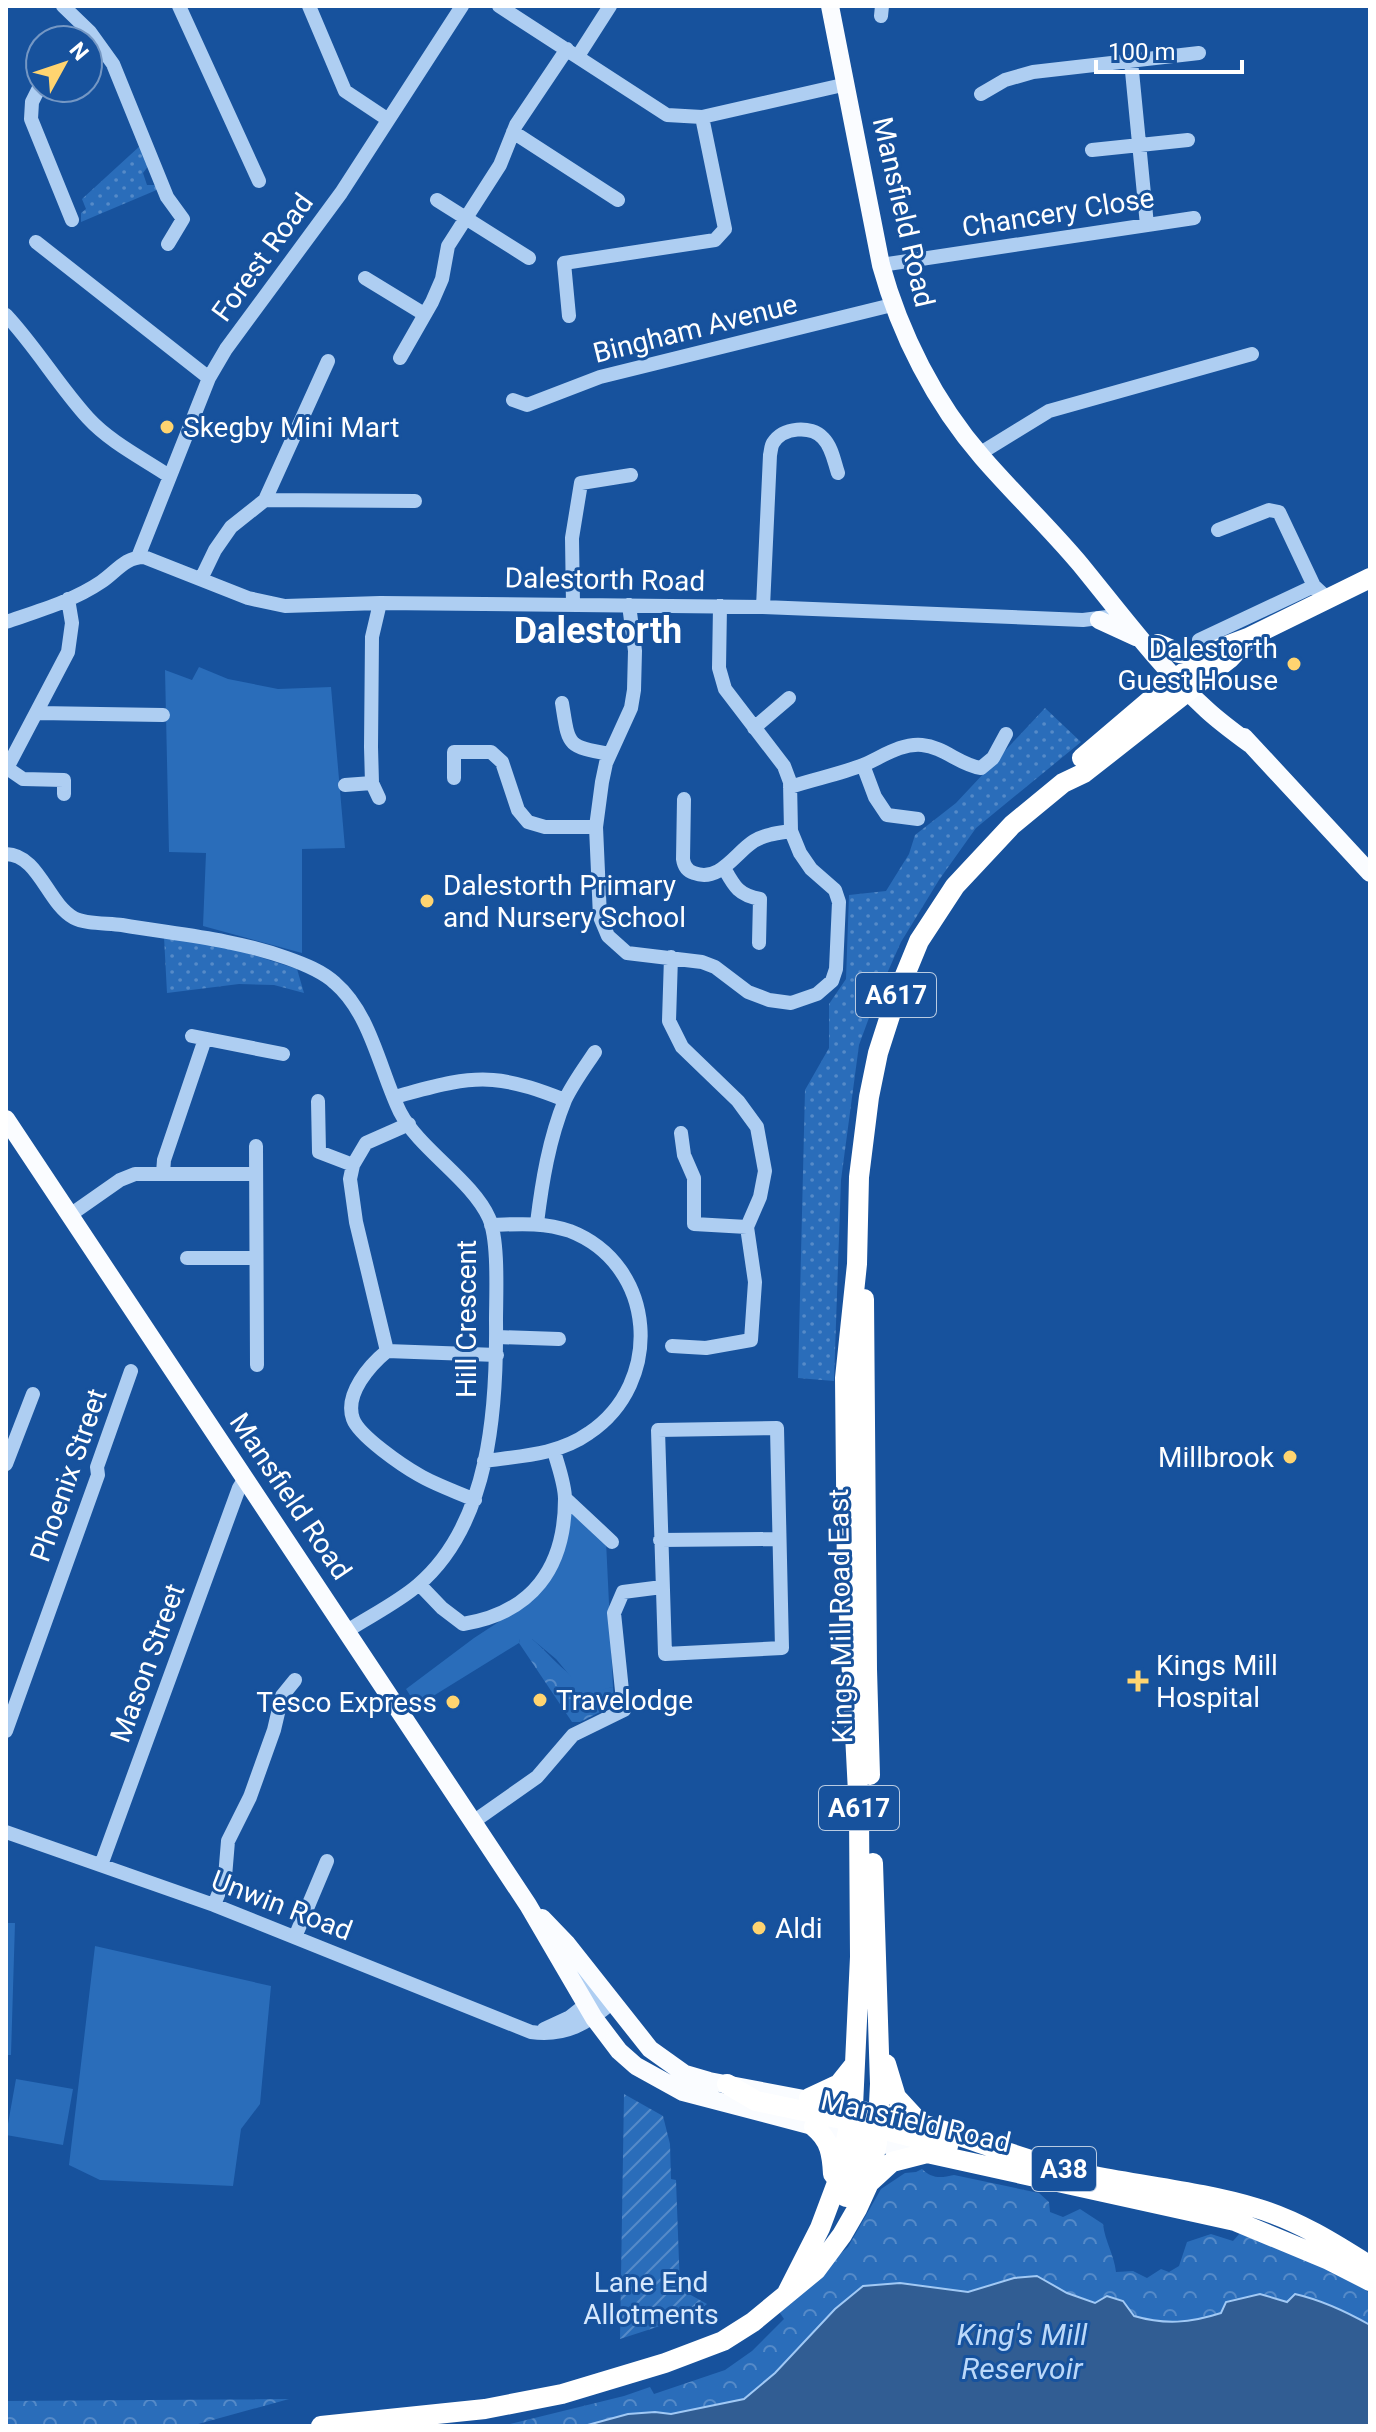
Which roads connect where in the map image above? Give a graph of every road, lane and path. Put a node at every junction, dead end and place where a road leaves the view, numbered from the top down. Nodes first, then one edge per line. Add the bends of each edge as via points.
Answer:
1 (63, 6) edge
2 (179, 6) edge
3 (309, 6) edge
4 (462, 6) edge
5 (499, 6) edge
6 (610, 6) edge
7 (830, 6) edge
8 (78, 24) edge
9 (573, 52) junction
10 (1199, 53) dead end
11 (104, 54) edge
12 (1131, 61) junction
13 (847, 84) junction
14 (981, 94) dead end
15 (32, 104) edge
16 (702, 117) junction
17 (387, 119) junction
18 (513, 132) junction
19 (1188, 140) dead end
20 (1140, 145) junction
21 (1092, 150) dead end
22 (259, 181) dead end
23 (437, 200) dead end
24 (618, 200) dead end
25 (465, 217) junction
26 (1194, 218) dead end
27 (72, 220) dead end
28 (1147, 225) junction
29 (36, 242) dead end
30 (168, 244) dead end
31 (529, 258) dead end
32 (881, 265) junction
33 (365, 278) dead end
34 (892, 305) junction
35 (424, 314) junction
36 (6, 315) edge
37 (569, 316) dead end
38 (1252, 354) dead end
39 (400, 358) dead end
40 (328, 361) dead end
41 (209, 378) junction
42 (513, 400) dead end
43 (979, 454) junction
44 (838, 473) dead end
45 (631, 475) dead end
46 (169, 476) junction
47 (265, 500) junction
48 (415, 501) dead end
49 (1218, 530) dead end
50 (138, 557) junction
51 (1370, 578) edge
52 (201, 579) junction
53 (1321, 593) junction
54 (68, 599) junction
55 (380, 603) junction
56 (6, 605) edge
57 (573, 605) junction
58 (629, 605) junction
59 (720, 606) junction
60 (763, 607) junction
61 (1119, 608) junction
62 (10, 620) edge
63 (1099, 620) junction
64 (1250, 637) junction
65 (1152, 643) junction
66 (1204, 658) junction
67 (1186, 681) junction
68 (789, 698) dead end
69 (562, 703) dead end
70 (38, 713) junction
71 (163, 715) dead end
72 (754, 728) junction
73 (1006, 734) dead end
74 (609, 754) junction
75 (863, 765) junction
76 (6, 769) edge
77 (454, 778) dead end
78 (372, 783) junction
79 (345, 785) dead end
80 (790, 787) junction
81 (64, 794) dead end
82 (379, 798) dead end
83 (684, 799) dead end
84 (918, 819) dead end
85 (596, 827) junction
86 (791, 831) junction
87 (6, 854) edge
88 (724, 868) junction
89 (1370, 873) edge
90 (759, 943) dead end
91 (671, 957) junction
92 (595, 1052) dead end
93 (283, 1054) dead end
94 (394, 1097) junction
95 (565, 1100) junction
96 (318, 1101) dead end
97 (6, 1119) edge
98 (409, 1124) junction
99 (681, 1133) dead end
100 (256, 1146) dead end
101 (353, 1165) junction
102 (163, 1173) junction
103 (256, 1174) junction
104 (70, 1215) junction
105 (537, 1223) junction
106 (491, 1225) junction
107 (747, 1227) junction
108 (187, 1258) dead end
109 (255, 1258) junction
110 (857, 1264) junction
111 (497, 1337) junction
112 (559, 1339) dead end
113 (672, 1346) dead end
114 (387, 1351) junction
115 (497, 1355) junction
116 (257, 1365) dead end
117 (131, 1371) dead end
118 (33, 1394) dead end
119 (554, 1451) junction
120 (484, 1461) junction
121 (6, 1464) edge
122 (244, 1480) junction
123 (565, 1498) junction
124 (475, 1500) junction
125 (778, 1539) junction
126 (660, 1540) junction
127 (612, 1542) dead end
128 (419, 1584) junction
129 (662, 1587) junction
130 (347, 1631) junction
131 (295, 1680) dead end
132 (6, 1731) edge
133 (473, 1822) junction
134 (6, 1832) edge
135 (327, 1861) dead end
136 (101, 1865) junction
137 (214, 1905) junction
138 (528, 1905) junction
139 (295, 1937) junction
140 (878, 1964) junction
141 (598, 2003) junction
142 (878, 2042) junction
143 (855, 2064) junction
144 (727, 2084) junction
145 (809, 2098) junction
146 (919, 2122) junction
147 (864, 2125) junction
148 (814, 2127) junction
149 (927, 2153) junction
150 (1002, 2170) junction
151 (868, 2185) junction
152 (834, 2190) junction
153 (804, 2258) junction
154 (1370, 2266) edge
155 (1370, 2281) edge
156 (787, 2293) junction
157 (485, 2409) junction
158 (321, 2426) edge
159 (429, 2426) edge

1 - 8 street
2 - 22 street
3 - 17 street via 345,91
4 - 17 street, Forest Road
5 - 9 street
6 - 9 street
7 - 13 main road, Mansfield Road
9 - 16 street via 667,115
9 - 18 street
10 - 12 street
11 - 30 street via 113,64 167,197 183,219
12 - 14 street via 1033,72
12 - 20 street
13 - 16 street
13 - 32 main road, Mansfield Road
15 - 27 street via 31,119
16 - 37 street via 725,229 715,240 564,263
17 - 41 street, Forest Road via 341,193
18 - 24 street
18 - 25 street via 500,165
19 - 20 street
20 - 21 street
20 - 28 street
23 - 25 street
25 - 31 street
25 - 35 street via 448,246 442,279
26 - 28 street, Chancery Close
28 - 32 street, Chancery Close
29 - 41 street
32 - 34 main road, Mansfield Road
33 - 35 street
34 - 42 street, Bingham Avenue via 600,377 527,405
34 - 43 main road, Mansfield Road via 917,359
35 - 39 street
36 - 46 street via 88,418
38 - 43 street via 1049,411
40 - 47 street
41 - 46 street, Forest Road
43 - 61 main road, Mansfield Road
44 - 60 street via 827,443 813,431 793,430 773,443
45 - 57 street via 581,483 572,538
46 - 50 street, Forest Road
47 - 48 street
47 - 52 street via 231,527
49 - 53 street via 1269,510 1279,512
50 - 52 street, Dalestorth Road
50 - 54 street
51 - 53 highway, A617
52 - 55 street, Dalestorth Road via 261,603
53 - 64 highway, A617
53 - 66 street via 1199,640
54 - 62 street
54 - 70 street via 68,652
55 - 57 street, Dalestorth Road
55 - 78 street via 372,637
56 - 62 street
57 - 58 street, Dalestorth Road
58 - 59 street, Dalestorth Road
58 - 74 street via 634,690
59 - 60 street, Dalestorth Road
59 - 72 street via 719,668 725,689
60 - 63 street, Dalestorth Road
61 - 63 street
61 - 65 main road, Mansfield Road
63 - 65 main road
64 - 66 highway, A617
64 - 67 highway, A617 via 1229,659
65 - 66 highway
65 - 67 main road, Mansfield Road
66 - 67 highway, A617
67 - 89 main road, Mansfield Road via 1219,705
67 - 110 highway, Kings Mill Road East / A617 via 1084,773 1063,783 1012,825 955,886 919,941 891,1011 869,1097 859,1177
68 - 72 street
69 - 74 street via 573,745
70 - 71 street
70 - 76 street
72 - 80 street via 784,766
73 - 75 street via 981,768 923,745 905,746
74 - 85 street
75 - 80 street
75 - 84 street via 887,815
76 - 81 street via 23,779 64,780
77 - 85 street via 454,752 491,752 502,762 518,810 528,822
78 - 79 street
78 - 82 street
80 - 86 street
83 - 88 street via 684,865 702,875
85 - 91 street via 600,917 608,936 627,953
86 - 88 street via 757,840
86 - 91 street via 805,861 835,890 839,902 832,981 817,994 791,1003 769,1000 748,992 715,967
87 - 94 street, Hill Crescent via 17,854 29,864 75,919 220,938 318,971 350,999
88 - 90 street via 745,897 760,899
91 - 107 street via 669,1021 676,1038 757,1127 765,1171
92 - 95 street
93 - 102 street via 198,1037
94 - 95 street via 490,1079
94 - 98 street, Hill Crescent
95 - 105 street via 544,1171
96 - 101 street via 319,1152
97 - 104 main road, Mansfield Road
98 - 101 street via 366,1143
98 - 106 street, Hill Crescent via 481,1206
99 - 107 street via 694,1178 694,1224
100 - 103 street
101 - 114 street via 356,1222
102 - 103 street
102 - 104 street via 120,1180
103 - 109 street
104 - 122 main road, Mansfield Road
105 - 106 street
105 - 119 street via 570,1232 600,1249 623,1272 640,1324 641,1356 631,1385 590,1433
106 - 111 street, Hill Crescent
107 - 113 street via 755,1282 751,1340 706,1348
108 - 109 street
109 - 116 street
110 - 140 highway, Kings Mill Road East / A617 via 864,1289 867,1669
110 - 143 highway, Kings Mill Road East / A617 via 845,1378 847,1578 859,1812
111 - 112 street
111 - 115 street, Hill Crescent
114 - 115 street
114 - 124 street via 364,1373 353,1419 418,1475
115 - 120 street, Hill Crescent
117 - 132 street, Phoenix Street
118 - 121 street
119 - 120 street
119 - 123 street
120 - 124 street, Hill Crescent
122 - 130 main road, Mansfield Road
122 - 136 street, Mason Street
123 - 127 street
123 - 128 street via 559,1545 548,1575 534,1592 490,1620 463,1624
124 - 128 street, Hill Crescent via 462,1528
125 - 126 street
125 - 126 street via 777,1428 658,1430
125 - 129 street via 782,1648 665,1654
126 - 129 street
128 - 130 street, Hill Crescent
129 - 133 street via 623,1592 614,1613 624,1710 573,1735 537,1777
130 - 133 main road, Mansfield Road
131 - 137 street via 282,1696 250,1797 228,1841 225,1877
133 - 138 main road, Mansfield Road
134 - 136 street, Unwin Road
135 - 139 street
136 - 137 street, Unwin Road
137 - 139 street, Unwin Road
138 - 141 main road, Mansfield Road
138 - 141 main road, Mansfield Road via 556,1931
139 - 141 street, Unwin Road via 536,2033 575,2029
140 - 142 highway, Kings Mill Road East / A617
140 - 147 highway via 868,1992
141 - 144 main road, Mansfield Road via 685,2074
141 - 148 main road, Mansfield Road via 619,2051 636,2066 683,2092
142 - 146 highway via 896,2097
142 - 147 highway, Kings Mill Road East / A617
143 - 145 highway via 839,2084
143 - 147 highway, Kings Mill Road East / A617
144 - 145 main road, Mansfield Road
144 - 147 highway via 756,2101
145 - 147 main road, Mansfield Road
146 - 147 highway, Mansfield Road / A38
146 - 154 highway, Mansfield Road / A38 via 1042,2164 1259,2209 1330,2240
147 - 148 main road, Mansfield Road
147 - 149 main road, Mansfield Road
147 - 150 highway via 967,2151
147 - 151 highway, A617
147 - 152 highway, A617
147 - 153 highway via 839,2215
148 - 152 highway via 832,2152
149 - 150 highway, Mansfield Road / A38
149 - 151 highway via 892,2162
150 - 155 highway, Mansfield Road / A38 via 1245,2224
151 - 156 highway via 816,2270
152 - 153 highway, A617
153 - 156 highway
156 - 157 highway via 753,2322 712,2346 596,2384
157 - 158 highway
157 - 159 highway

